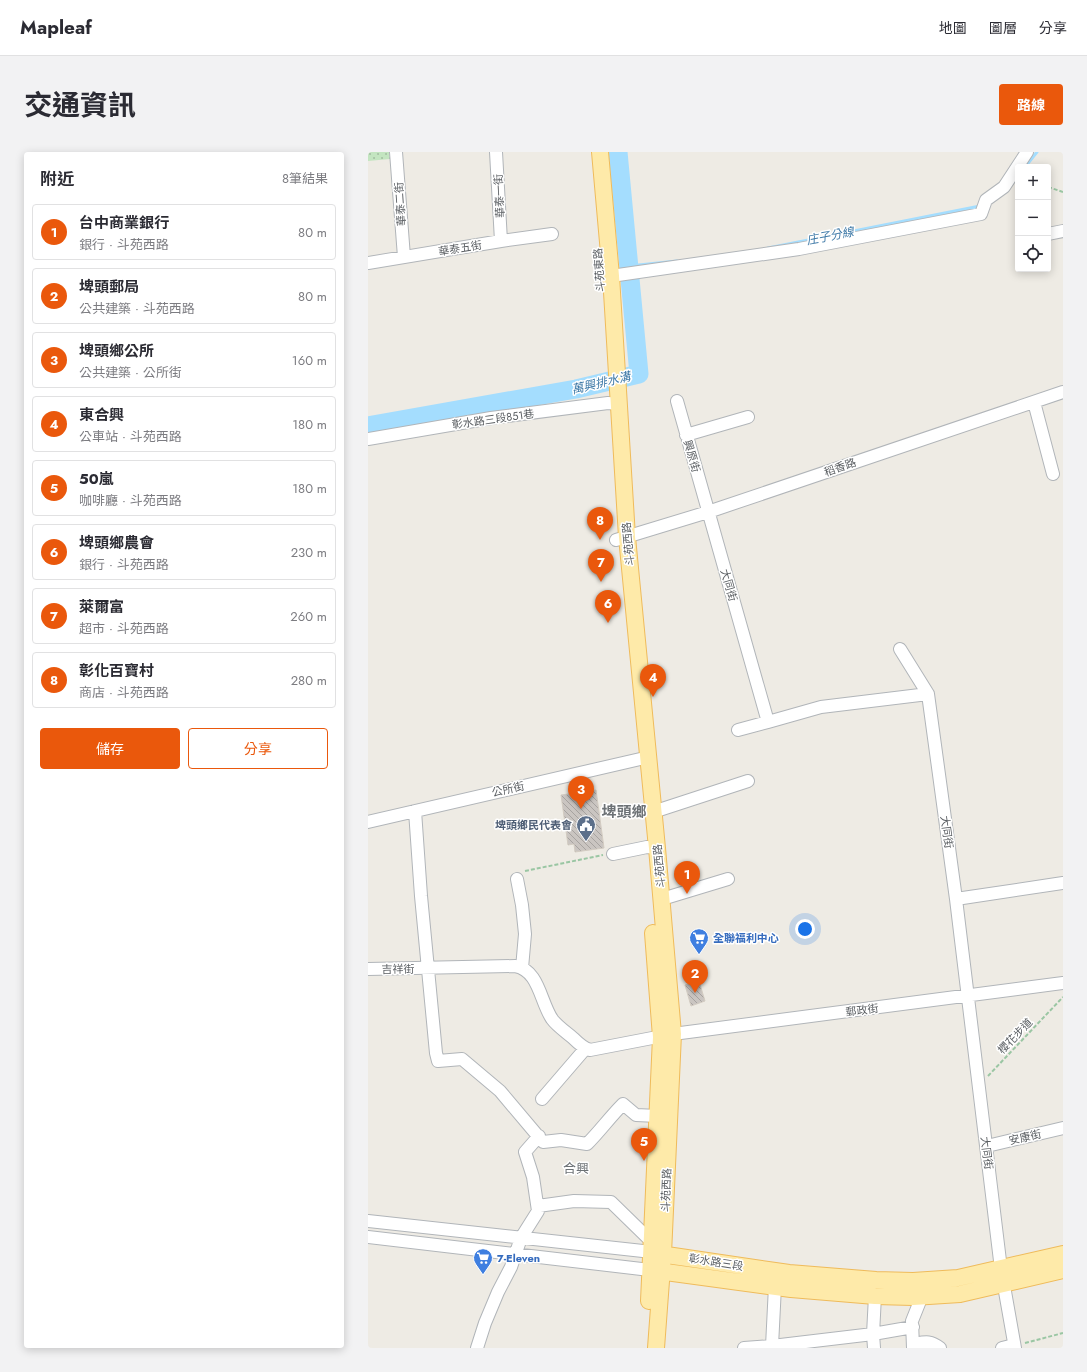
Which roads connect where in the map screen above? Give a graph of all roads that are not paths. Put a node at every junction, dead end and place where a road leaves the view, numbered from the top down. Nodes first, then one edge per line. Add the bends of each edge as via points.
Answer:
1 (396, 152) edge
2 (496, 152) edge
3 (591, 152) edge
4 (600, 152) edge
5 (1027, 152) edge
6 (1063, 231) edge
7 (1051, 233) edge
8 (552, 234) dead end
9 (501, 241) junction
10 (404, 257) junction
11 (368, 263) edge
12 (611, 276) junction
13 (1063, 392) edge
14 (613, 395) junction
15 (677, 401) dead end
16 (1034, 402) junction
17 (748, 417) dead end
18 (686, 435) junction
19 (368, 439) edge
20 (1053, 474) dead end
21 (708, 512) junction
22 (621, 538) junction
23 (900, 649) dead end
24 (928, 694) junction
25 (768, 722) junction
26 (738, 730) dead end
27 (643, 758) junction
28 (748, 781) dead end
29 (415, 812) junction
30 (653, 812) junction
31 (368, 822) edge
32 (652, 848) junction
33 (613, 854) road end
34 (517, 879) road end
35 (728, 879) dead end
36 (1063, 883) edge
37 (662, 899) junction
38 (956, 899) junction
39 (428, 968) junction
40 (522, 968) junction
41 (368, 969) edge
42 (1063, 983) edge
43 (967, 996) junction
44 (667, 1035) junction
45 (585, 1049) junction
46 (542, 1099) dead end
47 (658, 1116) junction
48 (1063, 1128) edge
49 (539, 1136) junction
50 (987, 1146) junction
51 (538, 1206) junction
52 (368, 1221) edge
53 (368, 1238) edge
54 (521, 1238) junction
55 (656, 1249) junction
56 (1063, 1254) edge
57 (515, 1255) junction
58 (1063, 1270) edge
59 (656, 1271) junction
60 (1003, 1276) junction
61 (817, 1283) junction
62 (776, 1286) junction
63 (875, 1296) junction
64 (922, 1296) junction
65 (913, 1327) junction
66 (873, 1334) junction
67 (819, 1344) edge
68 (772, 1346) junction
69 (913, 1346) edge
70 (1014, 1347) edge
71 (477, 1348) edge
72 (646, 1348) edge
73 (656, 1348) edge
74 (744, 1348) edge
75 (874, 1348) edge
76 (940, 1348) edge
77 (1002, 1348) edge

1 - 10 street, 華泰二街
2 - 9 street, 華泰一街
3 - 14 main road, 斗苑東路
4 - 12 main road, 斗苑東路
5 - 12 street via 1004,186 986,200 981,214 799,249
6 - 7 street
8 - 9 street, 華泰五街
9 - 10 street, 華泰五街
10 - 11 street, 華泰五街
12 - 14 main road, 斗苑東路
13 - 16 street, 稻香路
14 - 19 street, 彰水路三段851巷
14 - 22 main road, 斗苑西路
15 - 18 street, 興原街
16 - 20 street
16 - 21 street, 稻香路
17 - 18 street
18 - 21 street, 興原街
21 - 22 street, 稻香路
21 - 25 street, 大同街
22 - 27 main road, 斗苑西路
23 - 24 street
24 - 25 street via 821,707
24 - 38 street, 大同街
25 - 26 street
27 - 29 street, 公所街
27 - 30 main road, 斗苑西路
27 - 32 main road, 斗苑西路
28 - 30 street
29 - 31 street, 公所街
29 - 39 street
30 - 32 main road, 斗苑西路
32 - 33 street
32 - 37 main road, 斗苑西路
32 - 44 main road, 斗苑西路
34 - 40 street via 525,934
35 - 37 street
36 - 38 street
37 - 44 main road, 斗苑西路
38 - 43 street, 大同街
39 - 40 street, 吉祥街
39 - 41 street, 吉祥街
39 - 49 street via 438,1061 462,1059 500,1091
40 - 45 street via 532,975 552,1020
42 - 43 street, 郵政街
43 - 44 street, 郵政街
43 - 50 street, 大同街
44 - 45 street, 郵政街
44 - 47 main road, 斗苑西路
44 - 55 main road, 斗苑西路
45 - 46 street
47 - 49 street via 636,1115 623,1104 587,1144 561,1140 543,1142
47 - 55 main road, 斗苑西路
48 - 50 street, 安康街
49 - 51 street via 526,1152
50 - 60 street, 大同街
51 - 54 street via 538,1211
51 - 55 street via 574,1201 611,1202
52 - 54 street, 彰水路三段
53 - 57 street, 彰水路三段
54 - 55 street, 彰水路三段
54 - 57 street
55 - 59 main road, 斗苑西路
55 - 61 main road, 彰水路三段 via 789,1273
56 - 60 main road, 彰水路三段
57 - 59 street, 彰水路三段
57 - 71 street
58 - 60 main road, 彰水路三段
59 - 62 main road, 彰水路三段
59 - 72 main road, 斗苑西路
59 - 73 main road, 斗苑西路
60 - 61 main road, 彰水路三段
60 - 64 main road, 彰水路三段 via 960,1294
60 - 70 street, 大同街
61 - 62 main road, 彰水路三段 via 791,1289
61 - 63 main road, 彰水路三段
62 - 68 street
63 - 64 main road, 彰水路三段
63 - 66 street
64 - 65 street via 912,1321
65 - 66 street
65 - 69 street
66 - 67 street
66 - 75 street
67 - 68 street
68 - 74 street
69 - 76 street via 925,1341 935,1343
70 - 77 street

